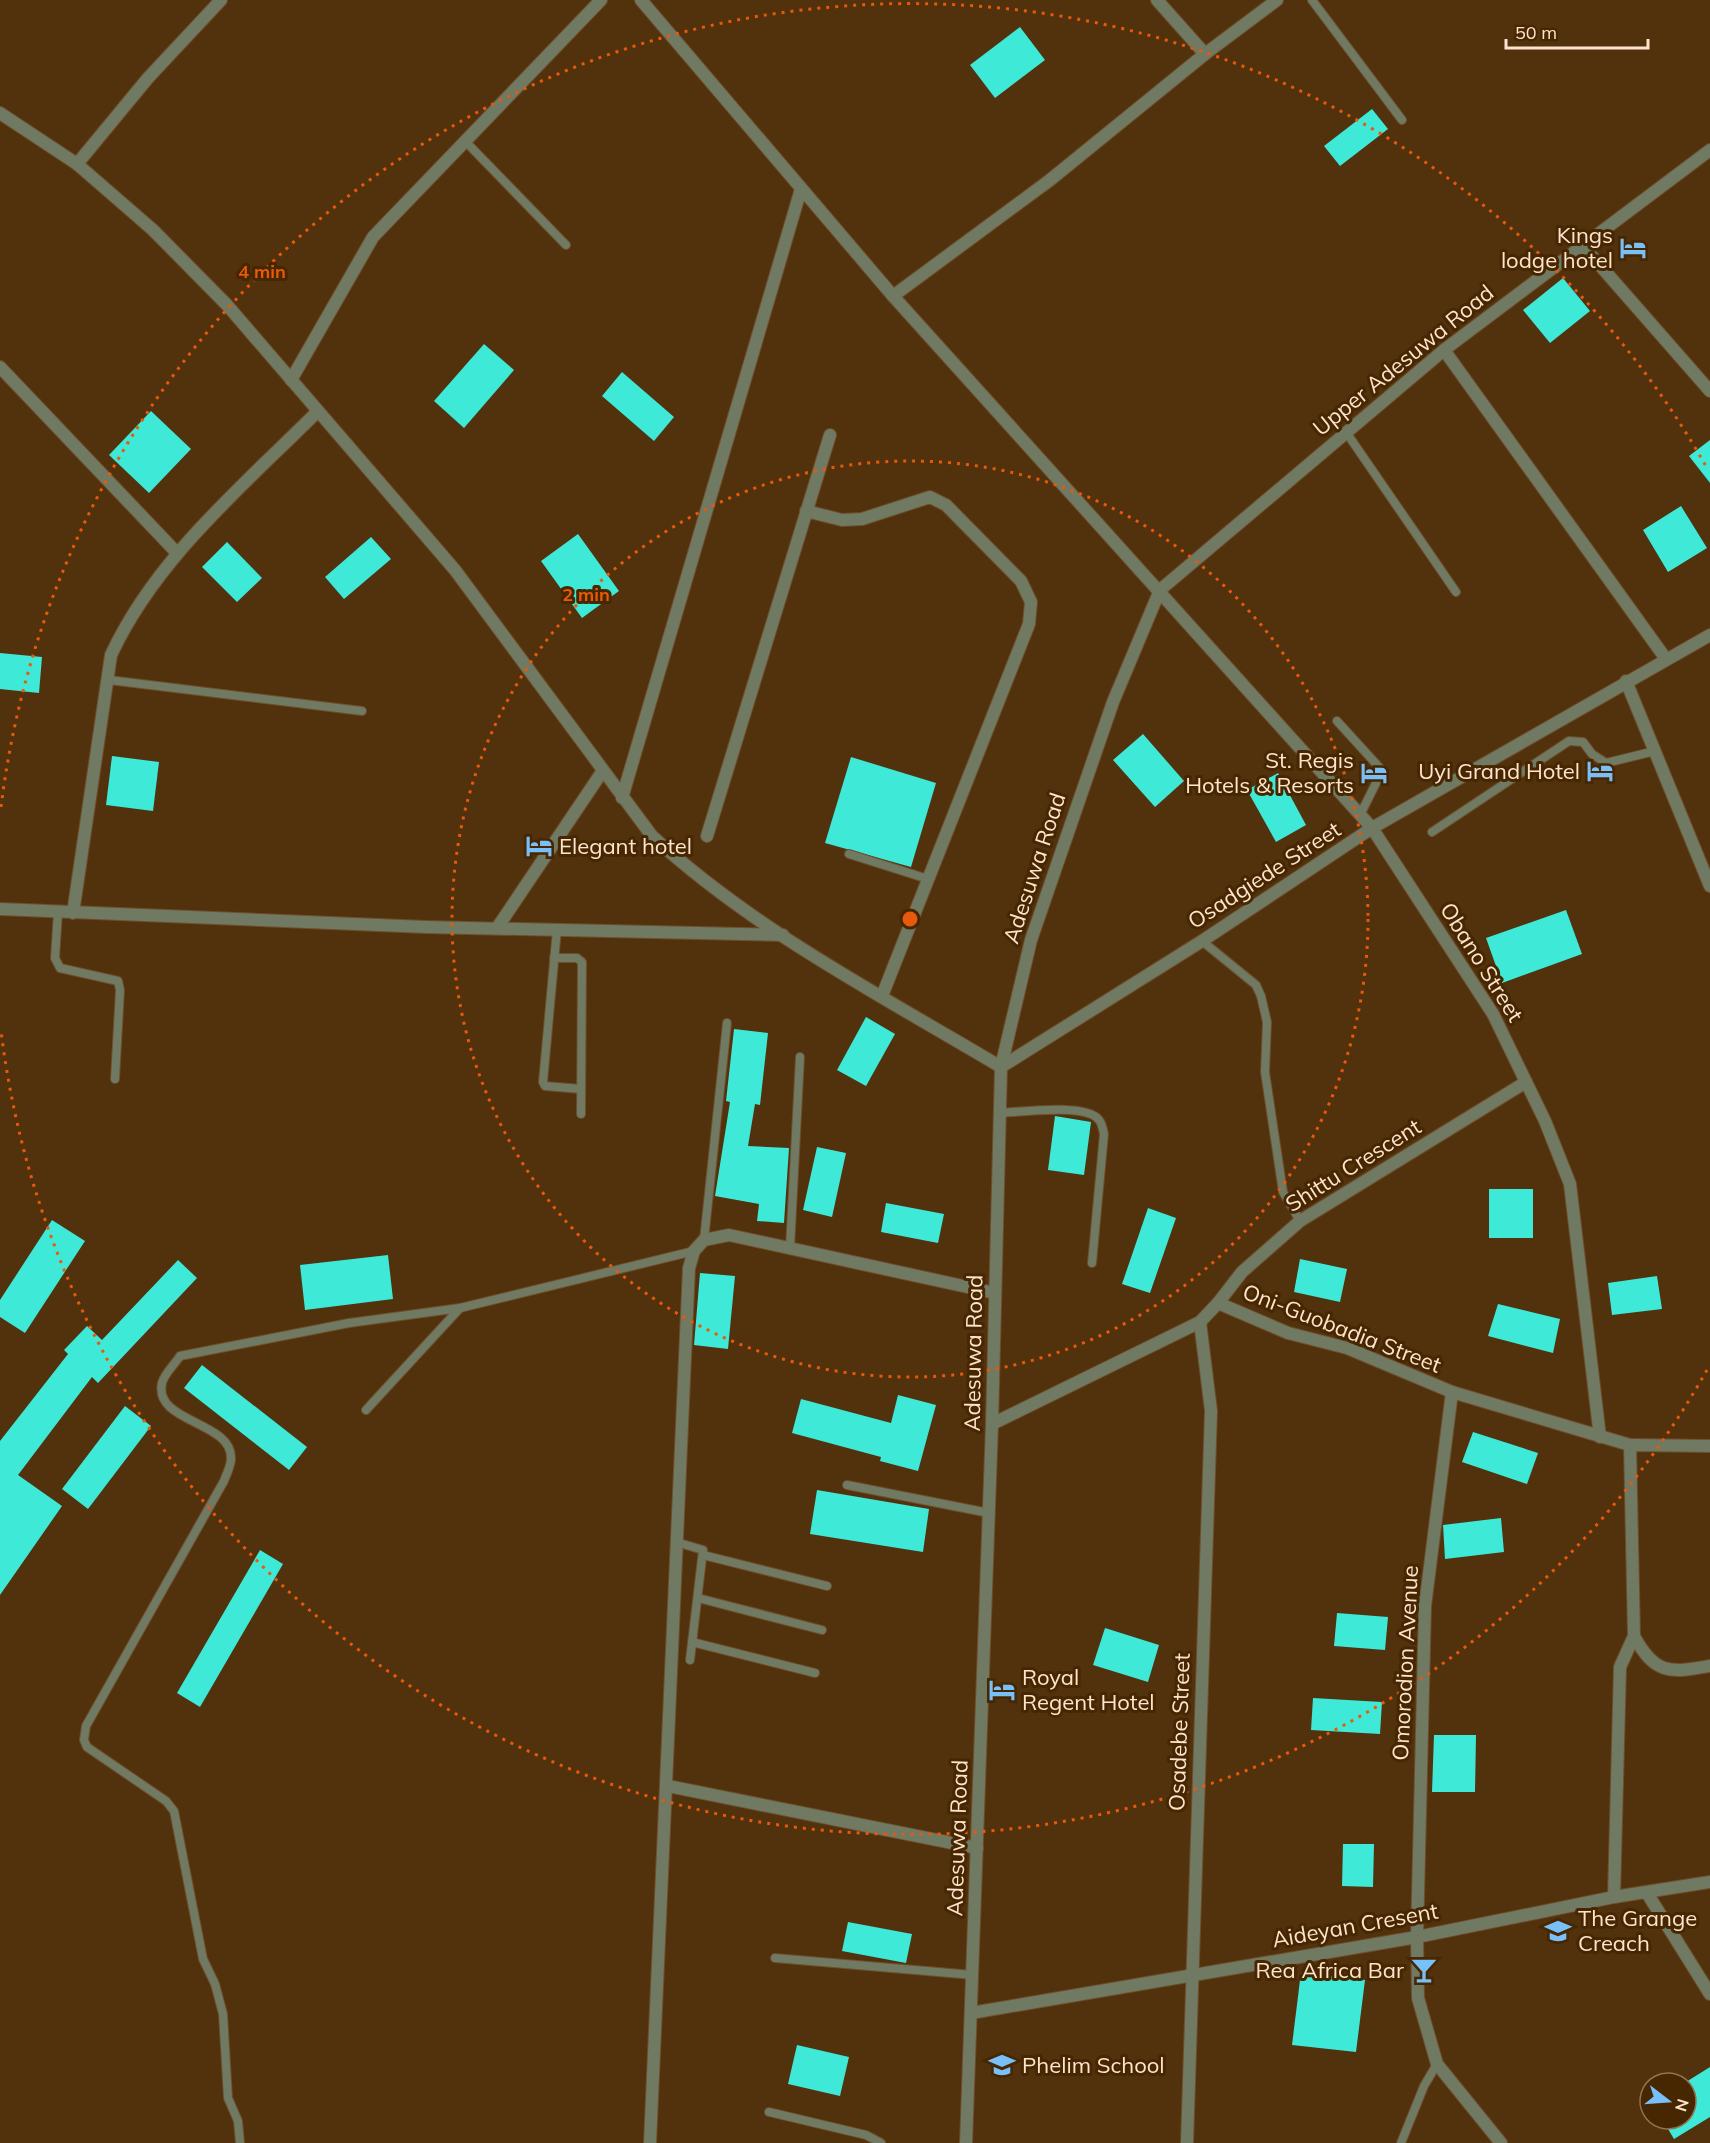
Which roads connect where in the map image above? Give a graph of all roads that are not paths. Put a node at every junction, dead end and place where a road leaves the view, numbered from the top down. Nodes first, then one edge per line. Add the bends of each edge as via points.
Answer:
1 (221, 0) edge
2 (601, 0) edge
3 (641, 0) edge
4 (1157, 0) edge
5 (1277, 0) edge
6 (1311, 0) edge
7 (1205, 54) junction
8 (0, 113) edge
9 (1402, 120) dead end
10 (465, 141) junction
11 (1710, 150) edge
12 (77, 164) junction
13 (801, 189) junction
14 (566, 244) dead end
15 (1583, 246) junction
16 (893, 296) junction
17 (1444, 350) junction
18 (0, 367) edge
19 (291, 380) junction
20 (1710, 391) edge
21 (317, 412) junction
22 (1346, 432) junction
23 (830, 435) dead end
24 (806, 511) junction
25 (177, 553) junction
26 (1160, 590) junction
27 (1456, 592) dead end
28 (1710, 635) edge
29 (1666, 659) junction
30 (109, 681) junction
31 (1626, 681) junction
32 (362, 711) dead end
33 (1337, 721) dead end
34 (1655, 751) junction
35 (602, 772) junction
36 (622, 798) junction
37 (1360, 815) junction
38 (1372, 828) junction
39 (1432, 832) dead end
40 (707, 836) dead end
41 (849, 854) dead end
42 (928, 879) junction
43 (1710, 886) edge
44 (0, 909) edge
45 (58, 912) junction
46 (73, 913) junction
47 (497, 928) junction
48 (557, 929) junction
49 (783, 935) junction
50 (1202, 941) junction
51 (554, 958) junction
52 (882, 996) junction
53 (727, 1023) dead end
54 (800, 1057) dead end
55 (1001, 1066) junction
56 (115, 1079) dead end
57 (1526, 1082) junction
58 (581, 1089) junction
59 (1000, 1113) junction
60 (581, 1114) dead end
61 (1300, 1221) junction
62 (704, 1240) junction
63 (790, 1248) junction
64 (694, 1251) junction
65 (1092, 1263) dead end
66 (995, 1293) junction
67 (1218, 1303) junction
68 (460, 1308) junction
69 (1200, 1322) junction
70 (1452, 1392) junction
71 (366, 1410) dead end
72 (992, 1424) junction
73 (1600, 1437) junction
74 (1630, 1444) junction
75 (1710, 1446) edge
76 (847, 1485) dead end
77 (989, 1513) junction
78 (676, 1542) junction
79 (703, 1556) junction
80 (827, 1586) dead end
81 (698, 1598) junction
82 (822, 1630) dead end
83 (1634, 1636) junction
84 (692, 1642) junction
85 (690, 1660) dead end
86 (1710, 1666) edge
87 (815, 1673) dead end
88 (668, 1786) junction
89 (977, 1848) junction
90 (1710, 1882) edge
91 (1647, 1893) junction
92 (1614, 1897) junction
93 (1417, 1937) junction
94 (775, 1959) dead end
95 (1192, 1974) junction
96 (973, 1975) junction
97 (1710, 1995) edge
98 (971, 2013) junction
99 (1437, 2064) junction
100 (769, 2112) dead end
101 (240, 2143) edge
102 (650, 2143) edge
103 (881, 2143) edge
104 (966, 2143) edge
105 (1186, 2143) edge
106 (1401, 2143) edge
107 (1501, 2143) edge

1 - 12 street via 148,78
2 - 10 street
3 - 13 street, Obano Street
4 - 7 street
5 - 7 street
6 - 9 lane
7 - 16 street via 1050,180
8 - 12 street
10 - 14 lane
10 - 19 street via 373,237
11 - 15 street, Upper Adesuwa Road
12 - 19 street via 161,238 227,305
13 - 16 street, Obano Street
13 - 36 street
15 - 17 street, Upper Adesuwa Road
15 - 20 street
16 - 26 street, Obano Street
17 - 22 street, Upper Adesuwa Road
17 - 29 street
18 - 25 street
19 - 21 street
21 - 25 street
21 - 35 street via 455,570
22 - 26 street, Upper Adesuwa Road
22 - 27 lane
23 - 24 street
24 - 40 street
24 - 42 street via 842,520 862,519 930,497 946,505 1021,581 1031,602 1029,624
25 - 30 street via 121,634 111,655
26 - 37 street, Obano Street
26 - 55 street, Adesuwa Road via 1113,702 1031,940
28 - 29 street, Osadgiede Street
29 - 31 street, Osadgiede Street
30 - 32 lane
30 - 46 street
31 - 34 street
31 - 38 street, Osadgiede Street
33 - 37 lane via 1381,773
34 - 39 lane via 1606,763 1583,742 1569,741
34 - 43 street
35 - 36 street
35 - 47 street
36 - 49 street via 652,836 685,866
37 - 38 street, Obano Street
38 - 50 street, Osadgiede Street
38 - 57 street, Obano Street via 1493,1014
41 - 42 lane
42 - 52 street
44 - 45 street
45 - 46 street
45 - 56 lane via 55,958 60,968 118,981
46 - 47 street
47 - 48 street
48 - 49 street
48 - 51 lane
49 - 52 street
50 - 55 street, Osadgiede Street
50 - 61 lane via 1256,985 1261,996 1267,1022 1265,1072 1283,1192
51 - 58 lane via 578,958 582,962
51 - 58 lane via 543,1082 552,1088
52 - 55 street
53 - 62 lane
54 - 63 lane
55 - 59 street, Adesuwa Road
57 - 61 street, Shittu Crescent
57 - 73 street, Obano Street via 1570,1184
58 - 60 lane
59 - 65 lane via 1077,1110 1099,1120 1104,1134
59 - 66 street, Adesuwa Road
61 - 67 street, Shittu Crescent via 1242,1272
62 - 63 street via 729,1234
62 - 64 street
63 - 66 street
64 - 68 lane
64 - 78 street via 689,1268 683,1363
66 - 72 street, Adesuwa Road
67 - 69 street, Oni-Guobadia Street
67 - 70 street, Oni-Guobadia Street via 1287,1332 1347,1348
68 - 71 lane
68 - 101 lane via 350,1323 180,1356 162,1382 166,1406 210,1430 230,1449 231,1460 224,1482 86,1726 84,1740 87,1747 166,1800 174,1811 203,1959 224,2014 228,2098 238,2121
69 - 72 street, Oni-Guobadia Street
69 - 95 street, Osadebe Street via 1211,1411
70 - 73 street, Oni-Guobadia Street
70 - 93 street, Omorodion Avenue via 1425,1606
72 - 77 street, Adesuwa Road
73 - 74 street, Oni-Guobadia Street
74 - 75 street, Oni-Guobadia Street
74 - 83 street
76 - 77 lane
77 - 89 street, Adesuwa Road
78 - 79 lane via 699,1548
78 - 88 street
79 - 80 lane
79 - 81 lane
81 - 82 lane
81 - 84 lane
83 - 86 street via 1654,1663 1676,1672
83 - 92 street via 1620,1667
84 - 85 lane
84 - 87 lane
88 - 89 street
88 - 102 street
89 - 96 street, Adesuwa Road
90 - 91 street, Aideyan Cresent
91 - 92 street, Aideyan Cresent
91 - 97 street
92 - 93 street, Aideyan Cresent
93 - 95 street, Aideyan Cresent
93 - 99 street, Omorodion Avenue via 1418,1998
94 - 96 lane
95 - 98 street, Aideyan Cresent
95 - 105 street, Osadebe Street
96 - 98 street, Adesuwa Road
98 - 104 street, Adesuwa Road
99 - 106 lane
99 - 107 street
100 - 103 lane via 866,2135

